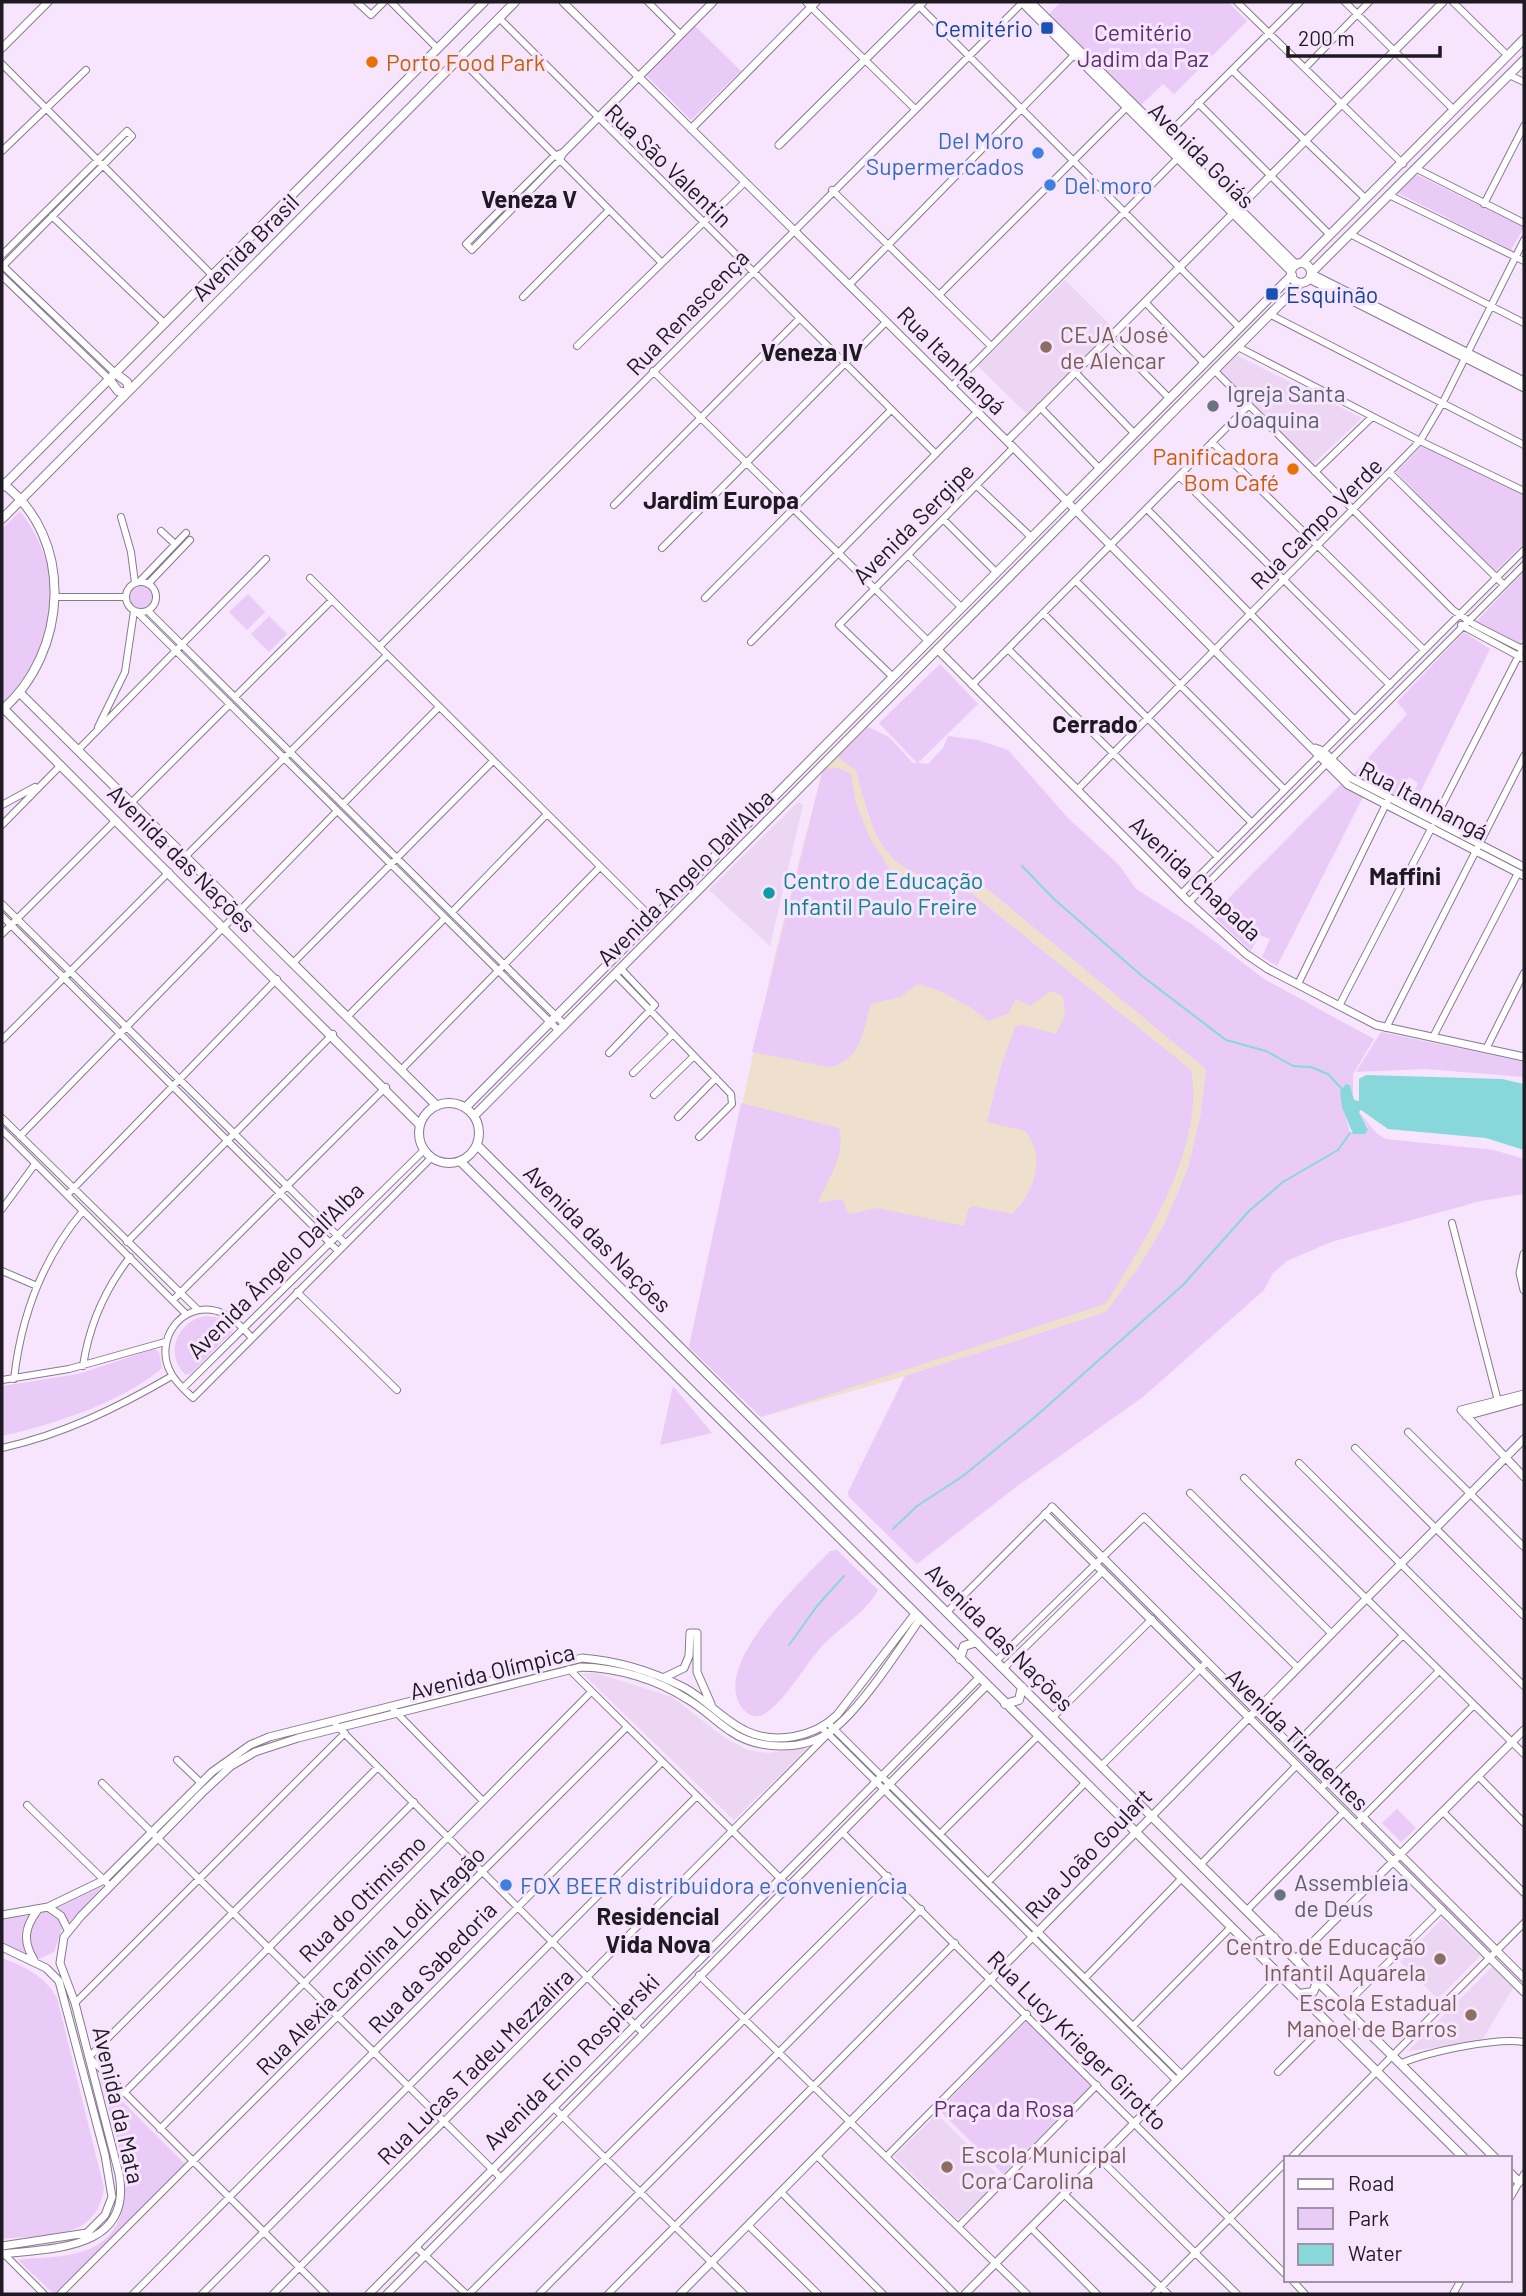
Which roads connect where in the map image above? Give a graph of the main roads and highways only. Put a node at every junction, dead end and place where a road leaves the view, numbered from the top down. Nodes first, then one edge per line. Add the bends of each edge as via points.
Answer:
1 (484, 2) edge
2 (515, 2) edge
3 (1025, 3) edge
4 (1524, 39) edge
5 (1077, 53) junction
6 (1524, 60) edge
7 (1386, 181) junction
8 (1391, 196) junction
9 (1236, 211) junction
10 (1295, 268) junction
11 (1308, 277) junction
12 (1204, 363) junction
13 (1215, 371) junction
14 (112, 376) junction
15 (128, 392) junction
16 (3, 485) edge
17 (21, 500) junction
18 (2, 519) edge
19 (928, 641) junction
20 (937, 649) junction
21 (20, 693) junction
22 (3, 710) edge
23 (437, 1106) junction
24 (466, 1108) junction
25 (474, 1116) junction
26 (420, 1125) junction
27 (477, 1145) junction
28 (460, 1161) junction
29 (978, 1642) junction
30 (960, 1659) junction
31 (1022, 1686) junction
32 (1005, 1704) junction
33 (1274, 1937) junction
34 (1256, 1953) junction
35 (1318, 1980) junction
36 (1299, 1994) junction
37 (1462, 2156) edge
38 (1493, 2156) edge
39 (1512, 2175) edge
40 (1519, 2182) road end

1 - 14 main road, Avenida Brasil
2 - 15 main road, Avenida Brasil
3 - 5 main road, Avenida Goiás
4 - 7 main road
5 - 9 main road, Avenida Goiás
5 - 9 main road, Avenida Goiás via 1166,136
6 - 8 main road
7 - 8 main road via 1385,190
7 - 10 main road
8 - 11 main road
9 - 10 main road, Avenida Goiás
10 - 11 main road
10 - 11 main road
10 - 12 main road
11 - 13 main road
12 - 13 main road
12 - 19 main road, Avenida Ângelo Dall'Alba
13 - 20 main road, Avenida Ângelo Dall'Alba
14 - 15 main road via 118,391
14 - 15 main road via 127,382
14 - 16 main road, Avenida Brasil
15 - 17 main road, Avenida Brasil
16 - 17 main road
17 - 18 main road, Avenida Brasil
17 - 21 main road via 45,540 55,597 47,645
19 - 20 main road via 928,650
19 - 24 main road, Avenida Ângelo Dall'Alba
20 - 25 main road, Avenida Ângelo Dall'Alba
21 - 22 main road
21 - 23 main road, Avenida das Nações
22 - 26 main road, Avenida das Nações
23 - 24 main road
23 - 26 main road
24 - 25 main road
25 - 27 main road via 479,1130
26 - 28 main road via 420,1142 431,1158
27 - 28 main road
27 - 29 main road, Avenida das Nações
28 - 30 main road, Avenida das Nações
29 - 30 main road via 964,1646
29 - 31 main road, Avenida das Nações
30 - 32 main road, Avenida das Nações
31 - 32 main road via 1021,1698
31 - 33 main road, Avenida das Nações
32 - 34 main road, Avenida das Nações
33 - 34 main road via 1260,1941
33 - 35 main road, Avenida das Nações
34 - 36 main road, Avenida das Nações
35 - 36 main road via 1314,1992
35 - 38 main road, Avenida das Nações
36 - 37 main road, Avenida das Nações
39 - 40 main road

